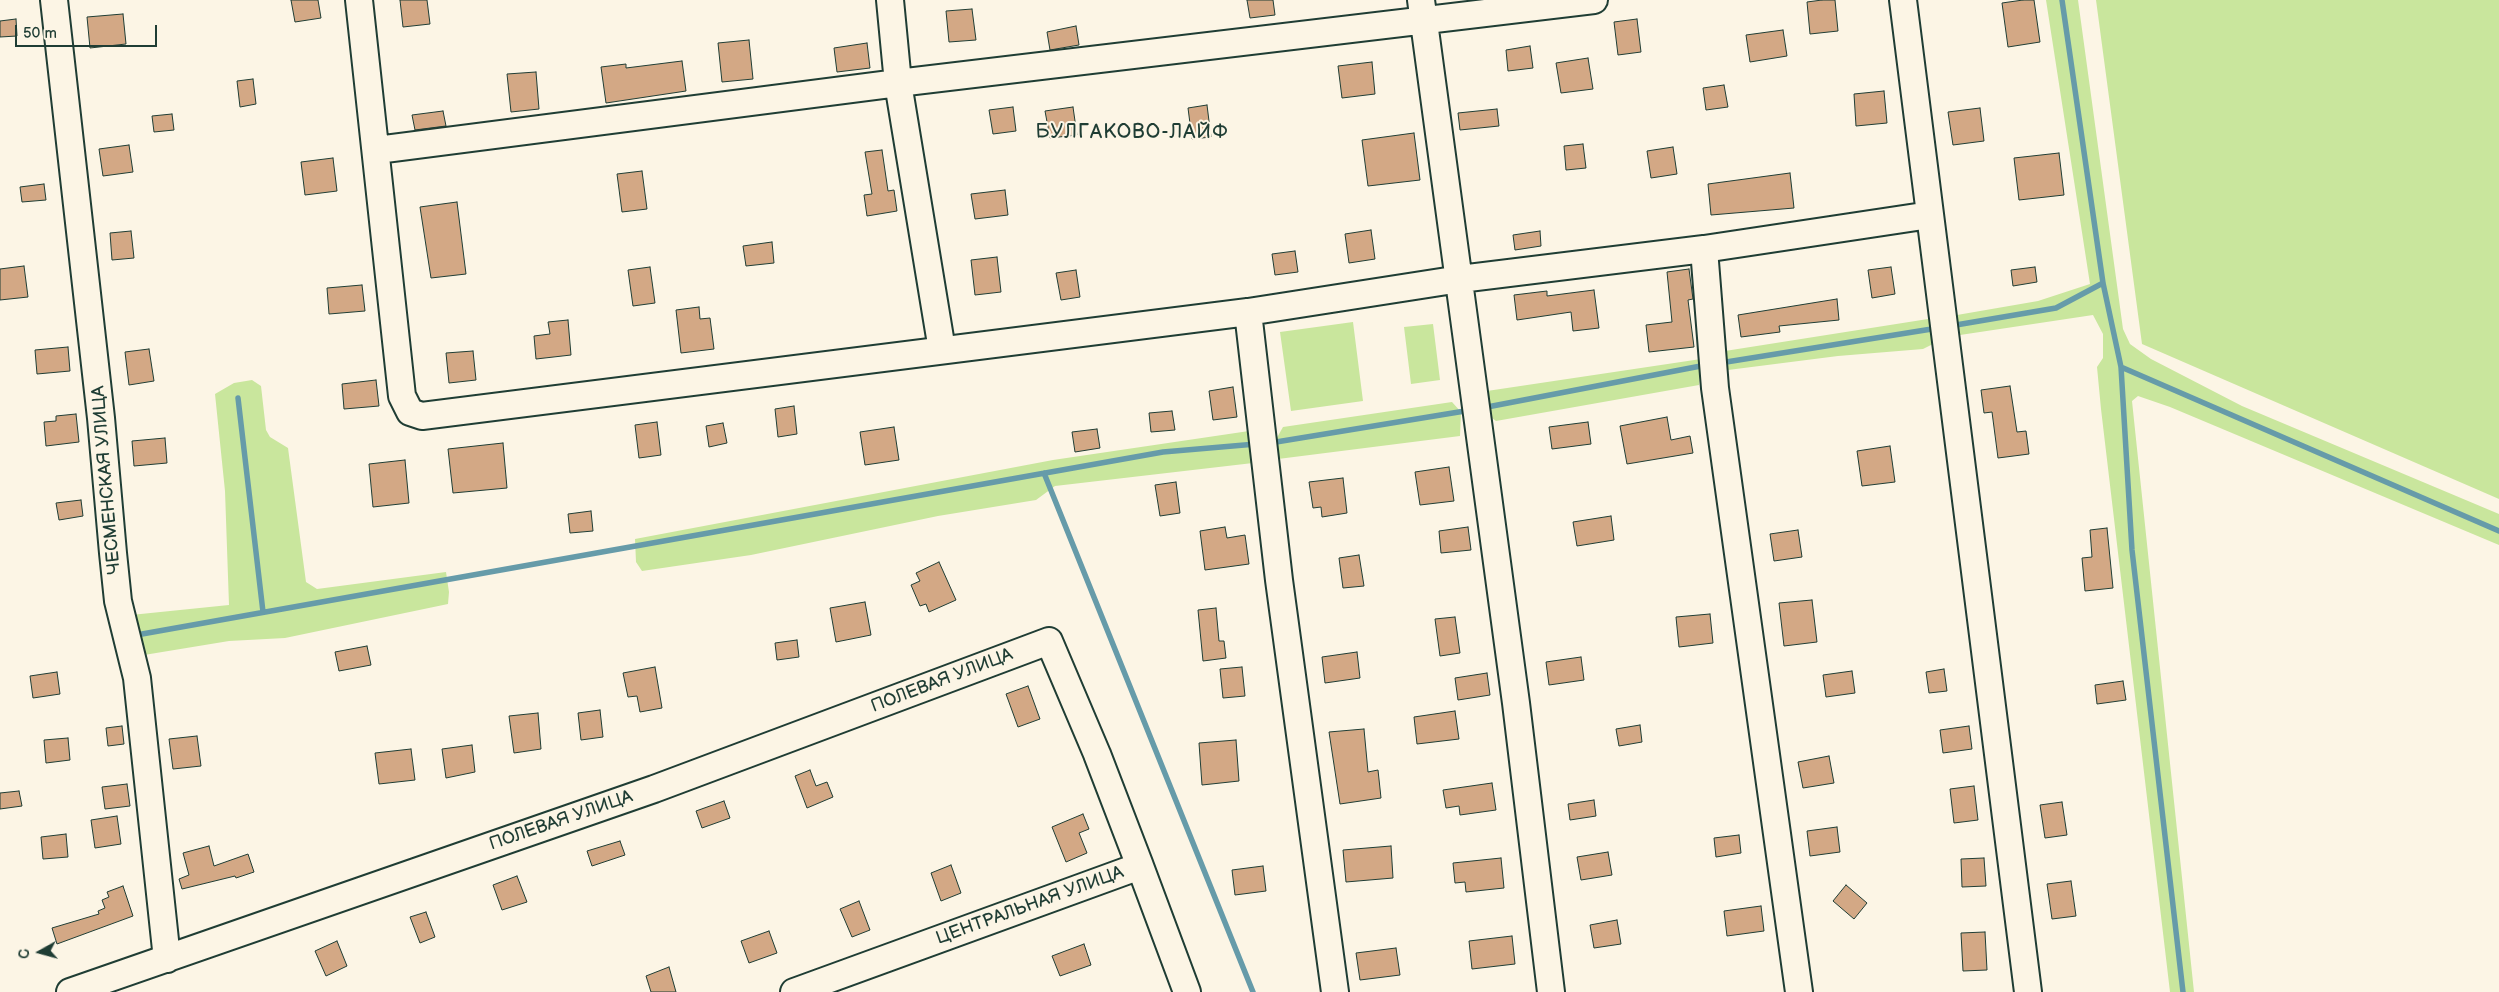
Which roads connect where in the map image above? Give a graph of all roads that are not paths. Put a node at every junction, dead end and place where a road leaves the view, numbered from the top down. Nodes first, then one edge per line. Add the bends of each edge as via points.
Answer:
1 (54, 0) edge
2 (359, 0) edge
3 (890, 0) edge
4 (1594, 0) edge
5 (1903, 0) edge
6 (1423, 11) edge
7 (898, 83) junction
8 (377, 150) junction
9 (1930, 215) junction
10 (1704, 249) junction
11 (1460, 279) junction
12 (1248, 312) junction
13 (942, 350) junction
14 (1140, 866) junction
15 (167, 959) junction
16 (70, 992) edge
17 (794, 992) edge
18 (1187, 992) edge
19 (1335, 992) edge
20 (1551, 992) edge
21 (1798, 992) edge
22 (2028, 992) edge

1 - 15 street, ЧЕСМЕНСКАЯ УЛИЦА via 118,601 136,678
2 - 8 street
3 - 7 street
4 - 6 street
5 - 9 street
6 - 7 street
6 - 11 street
7 - 8 street
7 - 13 street
8 - 13 street via 402,396 410,412 422,416
9 - 10 street
9 - 22 street
10 - 11 street
10 - 21 street via 1716,398
11 - 12 street
11 - 20 street
12 - 13 street
12 - 19 street via 1279,580
14 - 15 street, ПОЛЕВАЯ УЛИЦА via 1049,641 654,789
14 - 17 street, ЦЕНТРАЛЬНАЯ УЛИЦА
14 - 18 street, ЦЕНТРАЛЬНАЯ УЛИЦА
15 - 16 street, ПОЛЕВАЯ УЛИЦА

